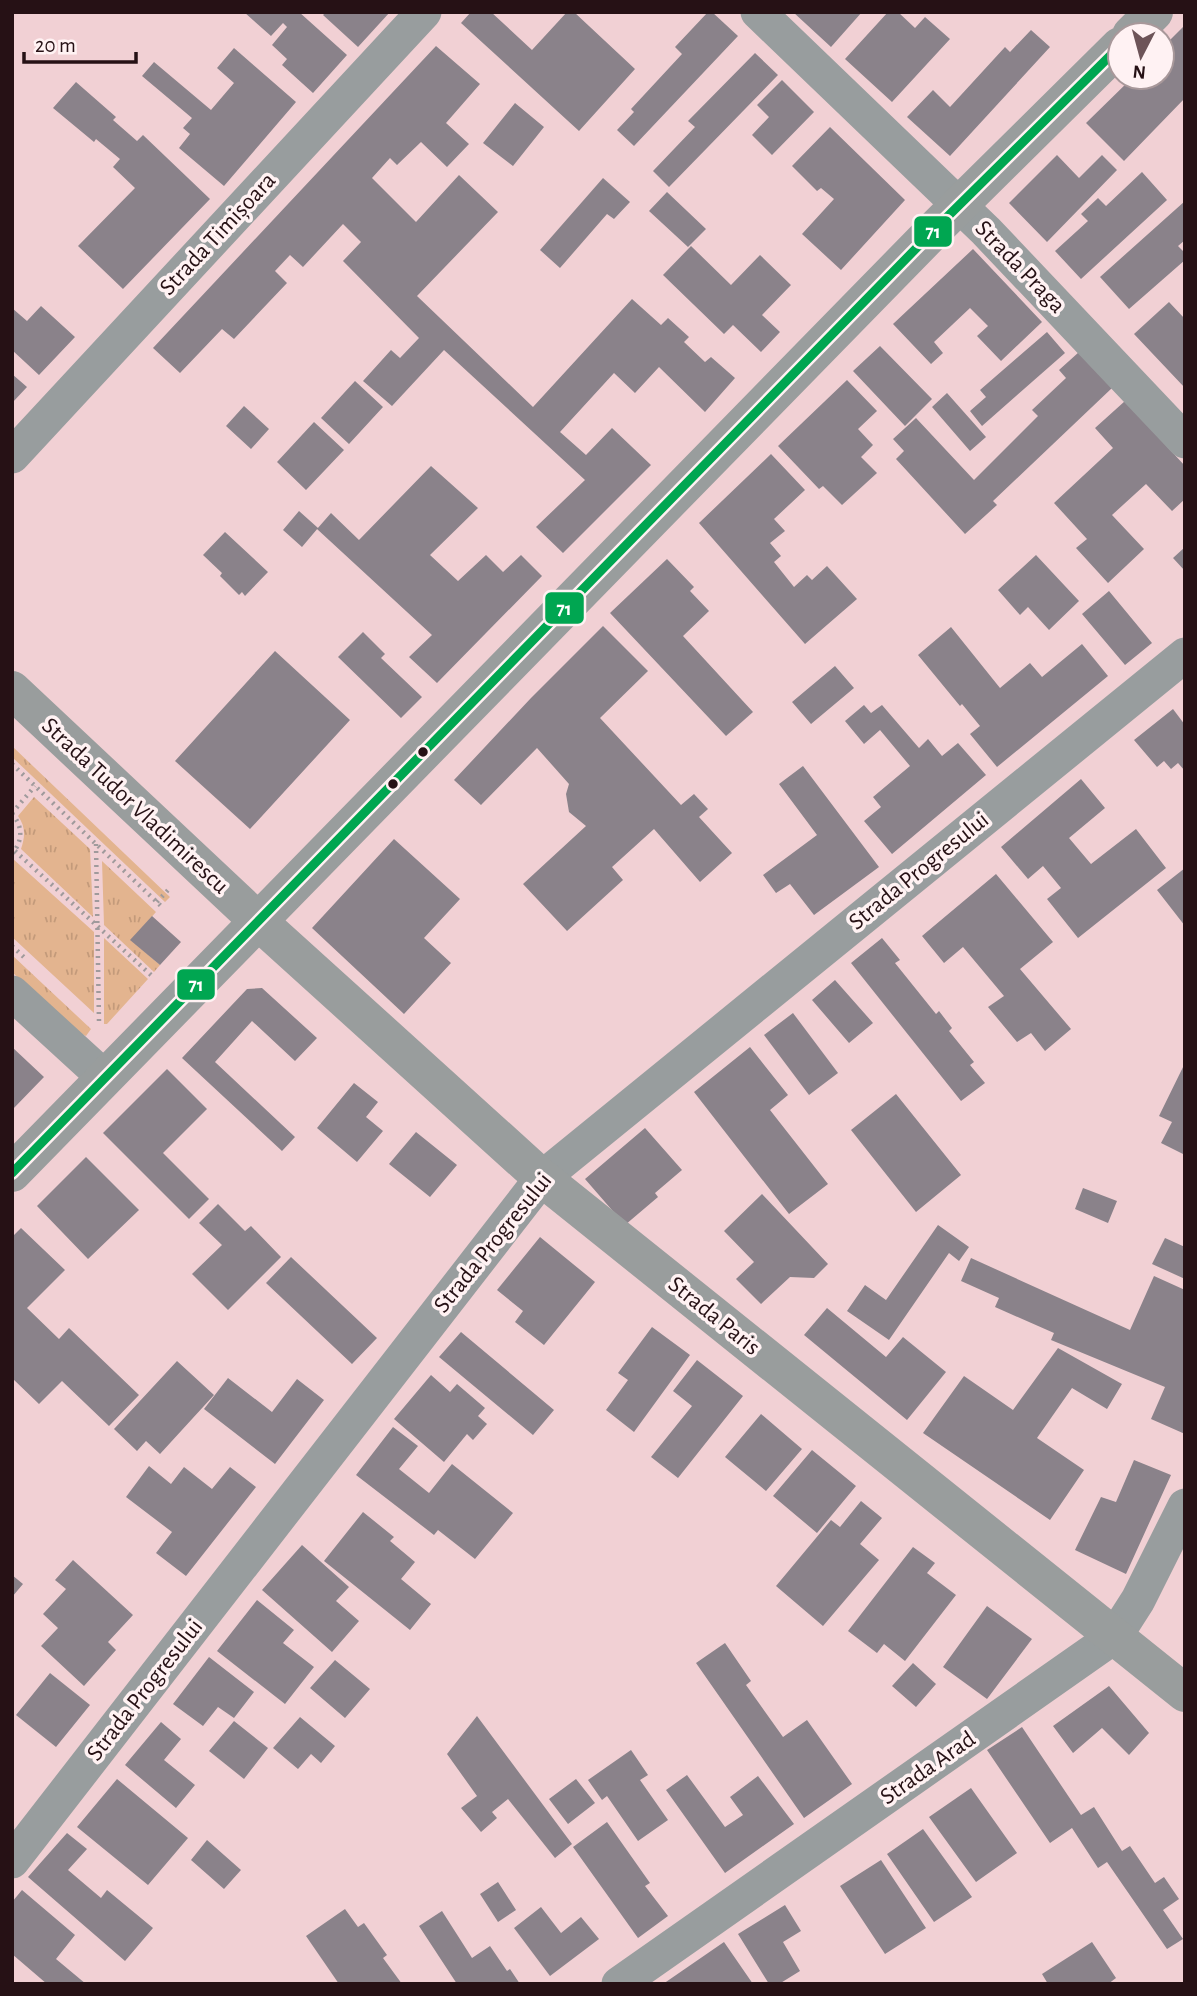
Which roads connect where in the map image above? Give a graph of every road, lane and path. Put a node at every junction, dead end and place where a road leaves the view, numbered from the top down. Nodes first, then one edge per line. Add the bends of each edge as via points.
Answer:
1 (424, 12) edge
2 (758, 12) edge
3 (1106, 60) edge
4 (959, 205) junction
5 (1185, 441) edge
6 (12, 456) edge
7 (1185, 655) edge
8 (12, 690) edge
9 (12, 765) edge
10 (35, 786) junction
11 (12, 813) edge
12 (96, 844) junction
13 (14, 852) edge
14 (161, 906) dead end
15 (258, 921) junction
16 (98, 926) junction
17 (12, 946) edge
18 (32, 964) dead end
19 (151, 975) dead end
20 (12, 993) edge
21 (90, 1019) dead end
22 (105, 1078) junction
23 (12, 1174) edge
24 (542, 1178) junction
25 (1185, 1506) edge
26 (1115, 1636) junction
27 (1185, 1693) edge
28 (12, 1861) edge
29 (619, 1984) edge

1 - 6 street, Strada Timișoara
2 - 4 street, Strada Praga
3 - 4 street
4 - 5 street, Strada Praga
4 - 15 street
7 - 24 street, Strada Progresului
8 - 15 street, Strada Tudor Vladimirescu
9 - 10 path
10 - 11 path
10 - 12 path
11 - 13 path via 21,835
12 - 14 path
12 - 16 path
13 - 16 path
15 - 22 street
15 - 24 street, Strada Paris
16 - 19 path
16 - 21 path via 100,1028
17 - 18 path
20 - 22 street
22 - 23 street
24 - 26 street, Strada Paris
24 - 28 street, Strada Progresului
25 - 26 street, Strada Arad
26 - 27 street, Strada Paris
26 - 29 street, Strada Arad

